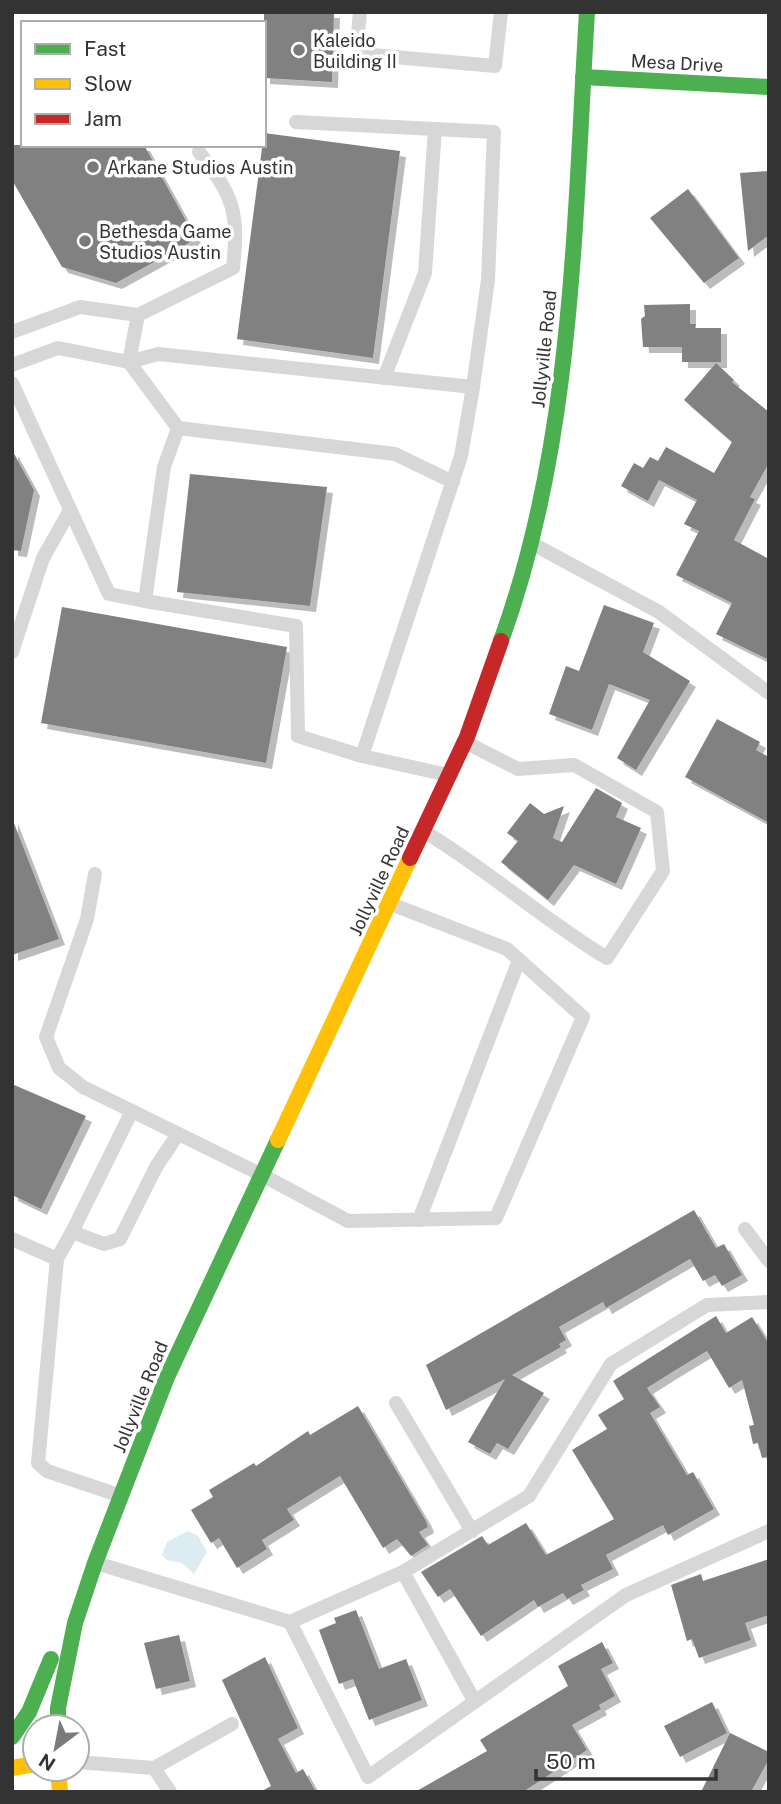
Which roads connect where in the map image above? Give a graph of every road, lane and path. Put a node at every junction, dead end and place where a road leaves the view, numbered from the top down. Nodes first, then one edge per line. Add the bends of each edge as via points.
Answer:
1 (360, 12) edge
2 (501, 12) edge
3 (587, 12) edge
4 (583, 77) junction
5 (769, 87) edge
6 (296, 121) dead end
7 (435, 128) junction
8 (199, 152) dead end
9 (138, 315) junction
10 (12, 332) edge
11 (129, 362) junction
12 (12, 365) edge
13 (384, 378) junction
14 (12, 383) edge
15 (473, 387) junction
16 (178, 428) junction
17 (453, 482) junction
18 (69, 512) junction
19 (530, 542) junction
20 (145, 601) junction
21 (12, 652) edge
22 (769, 692) edge
23 (465, 742) junction
24 (362, 756) junction
25 (449, 775) junction
26 (424, 831) junction
27 (95, 874) dead end
28 (390, 903) junction
29 (519, 960) junction
30 (132, 1111) junction
31 (178, 1134) junction
32 (262, 1175) junction
33 (419, 1220) junction
34 (745, 1229) dead end
35 (72, 1231) junction
36 (12, 1239) edge
37 (57, 1259) junction
38 (769, 1261) edge
39 (769, 1302) edge
40 (396, 1403) dead end
41 (121, 1496) junction
42 (472, 1531) junction
43 (769, 1531) edge
44 (95, 1563) junction
45 (402, 1572) junction
46 (290, 1622) junction
47 (75, 1623) junction
48 (475, 1702) junction
49 (58, 1713) edge
50 (232, 1724) dead end
51 (12, 1737) edge
52 (91, 1763) edge
53 (154, 1768) junction
54 (170, 1792) edge

1 - 2 lane via 357,43 361,54 495,66
3 - 4 street, Jollyville Road
4 - 5 street, Mesa Drive
4 - 19 street, Jollyville Road via 565,365
6 - 7 lane
7 - 13 lane via 425,273
7 - 15 lane via 494,132 488,280
8 - 9 lane via 221,180 236,213 233,268
9 - 10 lane via 80,307
9 - 11 lane
11 - 12 lane via 58,348
11 - 13 lane via 159,354
11 - 16 lane
13 - 15 lane
14 - 18 lane
15 - 17 lane
16 - 17 lane via 395,454
16 - 20 lane via 164,467
17 - 24 lane
18 - 20 lane via 109,594
18 - 21 lane via 43,558
19 - 22 lane via 659,612
19 - 23 street, Jollyville Road via 512,612
20 - 24 lane via 296,626 298,736
23 - 25 street, Jollyville Road
23 - 26 lane via 518,769 574,765 657,812 663,871 607,958
24 - 25 lane
25 - 26 street, Jollyville Road
26 - 28 street, Jollyville Road
27 - 30 lane via 88,919 46,1037 59,1068 83,1087
28 - 29 lane via 507,949
28 - 32 street, Jollyville Road
29 - 33 lane
29 - 33 lane via 583,1017 496,1218
30 - 31 lane
30 - 35 lane
31 - 32 lane
31 - 35 lane via 120,1239 104,1244
32 - 33 lane via 348,1221
32 - 41 street, Jollyville Road via 167,1377
34 - 38 lane
35 - 37 lane
36 - 37 lane
37 - 41 lane via 38,1463 47,1472
39 - 42 lane via 707,1305 611,1364 529,1496
40 - 42 lane
41 - 44 street, Jollyville Road
42 - 45 lane
43 - 48 lane via 626,1595
44 - 46 lane
44 - 47 street, Jollyville Road
45 - 46 lane
45 - 48 lane
46 - 48 lane via 368,1777
47 - 49 street, Jollyville Road
47 - 51 street via 59,1641 29,1712
50 - 53 lane
52 - 53 lane
53 - 54 lane

